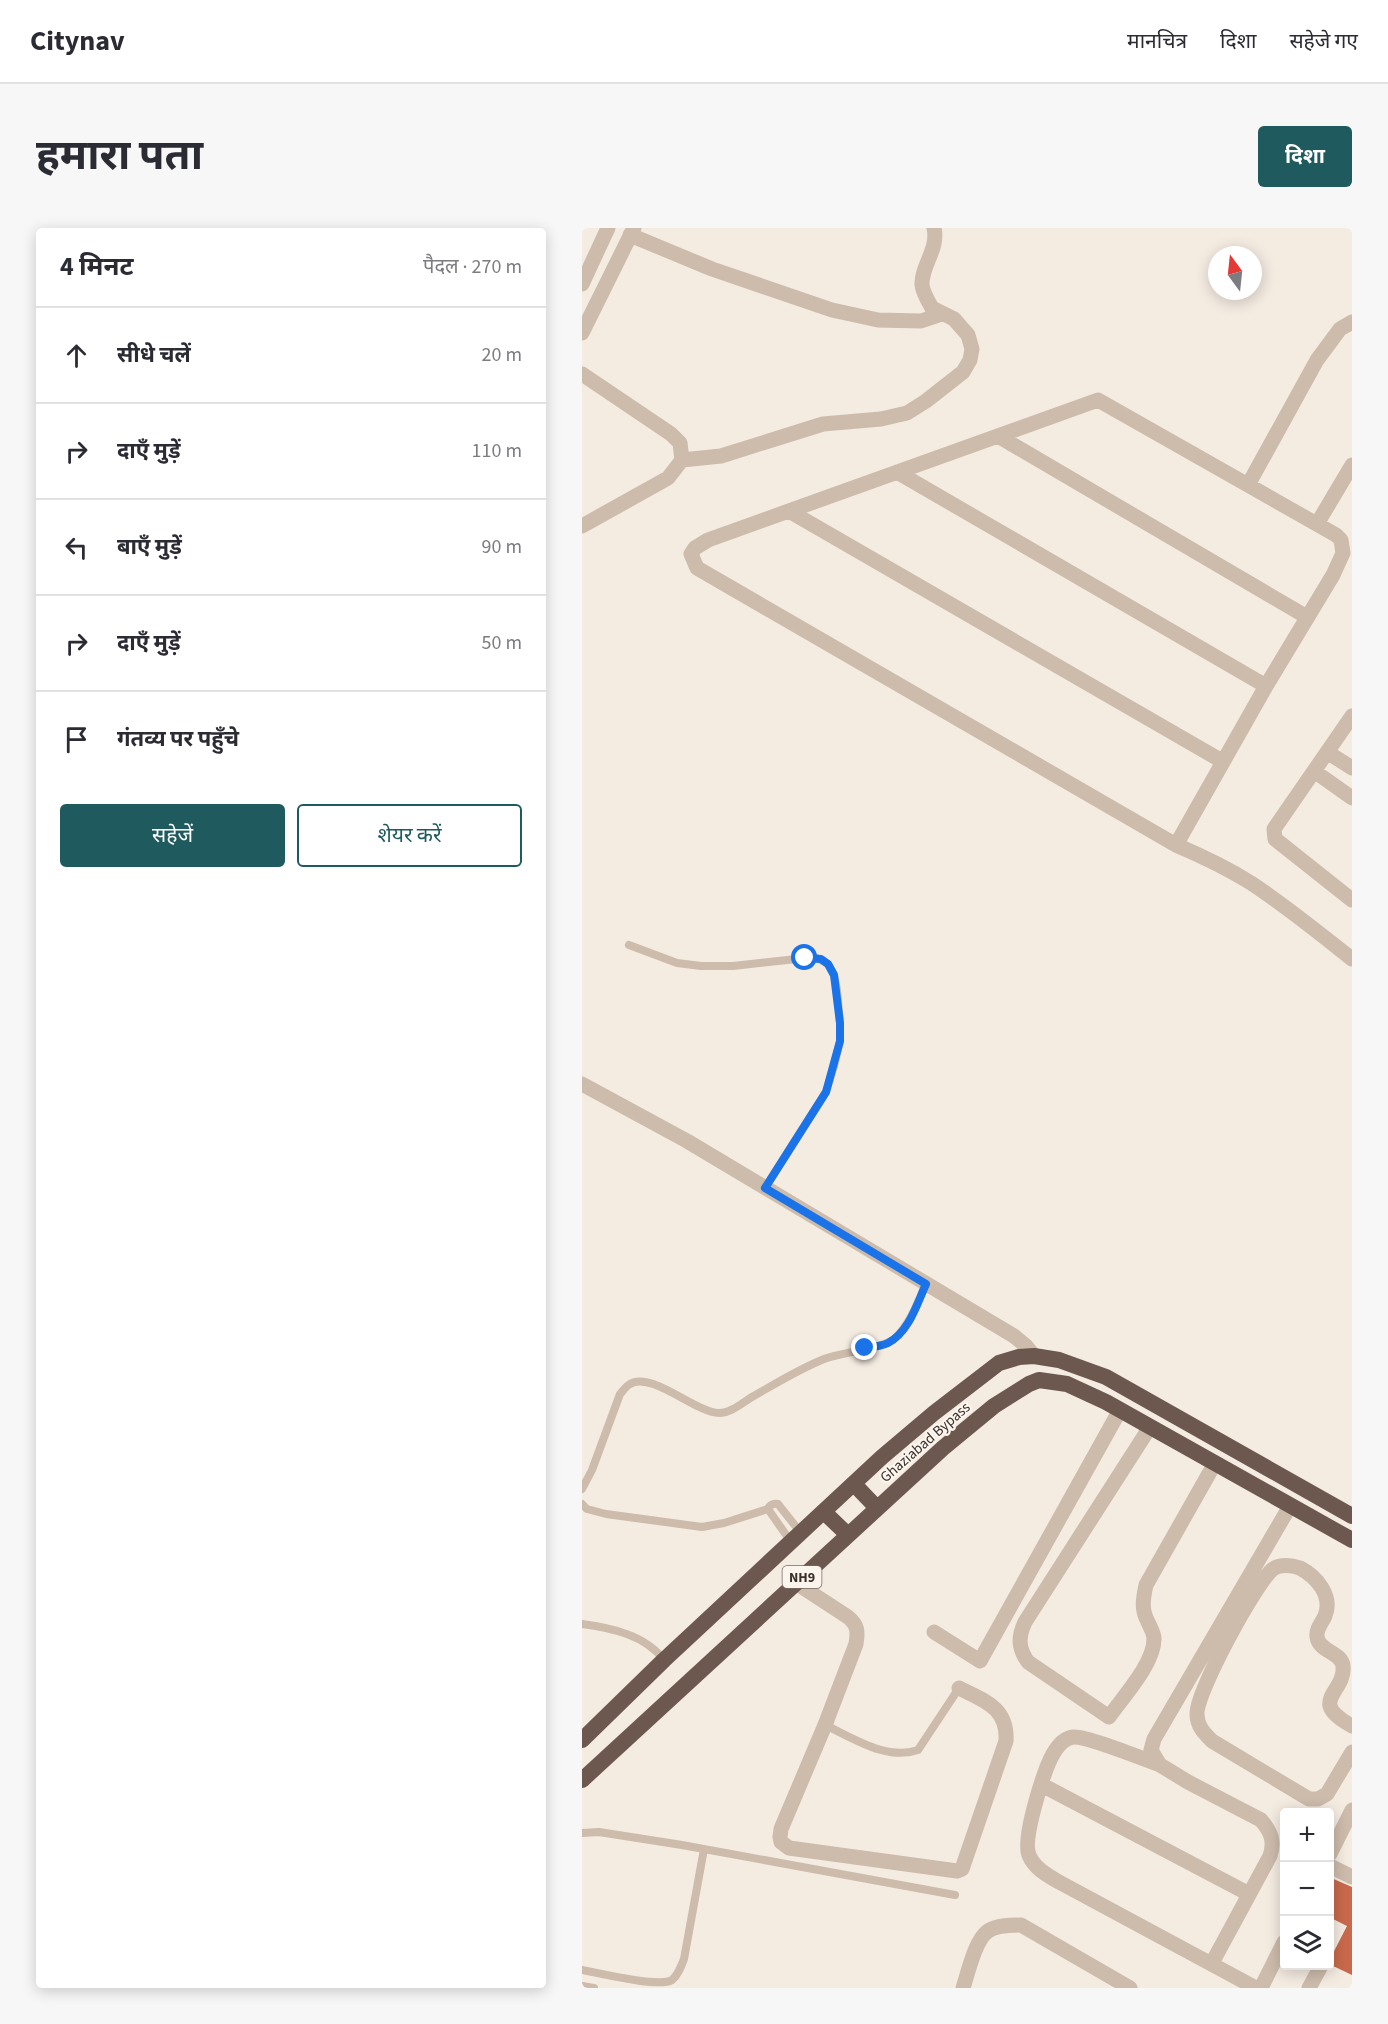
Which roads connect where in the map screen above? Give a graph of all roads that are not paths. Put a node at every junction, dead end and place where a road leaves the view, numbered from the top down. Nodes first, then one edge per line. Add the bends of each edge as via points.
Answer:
1 (608, 228) edge
2 (934, 228) edge
3 (632, 232) edge
4 (582, 284) edge
5 (942, 314) junction
6 (1352, 322) edge
7 (582, 333) edge
8 (582, 374) edge
9 (999, 436) junction
10 (682, 460) junction
11 (1352, 465) edge
12 (897, 472) junction
13 (1248, 485) junction
14 (789, 511) junction
15 (1317, 524) junction
16 (582, 526) edge
17 (1307, 617) junction
18 (1266, 686) junction
19 (1352, 716) edge
20 (1327, 752) junction
21 (1222, 761) junction
22 (1352, 768) edge
23 (1314, 771) junction
24 (1352, 798) edge
25 (1176, 844) junction
26 (1352, 900) edge
27 (629, 945) dead end
28 (1352, 959) edge
29 (582, 1084) edge
30 (765, 1188) junction
31 (926, 1284) junction
32 (1034, 1356) junction
33 (1120, 1410) junction
34 (1150, 1427) junction
35 (1215, 1463) junction
36 (854, 1484) junction
37 (582, 1489) edge
38 (582, 1504) edge
39 (1290, 1506) junction
40 (877, 1508) junction
41 (768, 1509) junction
42 (824, 1512) junction
43 (1352, 1516) edge
44 (848, 1535) junction
45 (796, 1537) junction
46 (1352, 1540) edge
47 (796, 1583) junction
48 (582, 1624) edge
49 (934, 1632) dead end
50 (664, 1659) junction
51 (959, 1688) joint
52 (825, 1725) junction
53 (1352, 1726) edge
54 (582, 1740) edge
55 (1352, 1752) edge
56 (1160, 1765) junction
57 (582, 1780) edge
58 (1042, 1785) junction
59 (1352, 1810) edge
60 (582, 1833) edge
61 (1334, 1844) edge
62 (704, 1849) junction
63 (1334, 1868) edge
64 (1352, 1877) edge
65 (1249, 1894) junction
66 (955, 1895) dead end
67 (1280, 1950) edge
68 (1212, 1963) junction
69 (582, 1970) edge
70 (1319, 1970) edge
71 (582, 1986) edge
72 (594, 1988) edge
73 (963, 1988) edge
74 (1130, 1988) edge
75 (1256, 1988) edge
76 (1261, 1988) edge
77 (1310, 1988) edge

1 - 4 street
2 - 5 street via 934,249 922,284 932,308
3 - 5 street via 712,269 832,310 878,320 921,321
3 - 7 street
5 - 10 street via 954,319 968,335 970,360 963,372 907,413 823,424 721,456
6 - 13 street via 1340,328 1317,360
8 - 10 street via 671,434 680,443
9 - 12 street
9 - 13 street via 1098,400
9 - 17 street
10 - 16 street via 668,478
11 - 15 street
12 - 14 street
12 - 18 street
13 - 15 street
14 - 21 street
14 - 25 street via 708,540 695,548 691,554 693,561 697,568
15 - 17 street via 1341,540 1343,553
17 - 18 street
18 - 21 street
19 - 20 street
20 - 22 street
20 - 23 street
21 - 25 street
23 - 24 street
23 - 26 street via 1273,834
25 - 28 street via 1249,882
27 - 30 lane via 677,963 701,966 815,957 828,964 834,975 840,1023 834,1066 826,1092
29 - 30 street
30 - 31 street
31 - 32 street via 1014,1336
31 - 37 lane via 896,1338 824,1359 730,1411 705,1409 651,1384 629,1385 620,1394
32 - 36 highway, Ghaziabad Bypass / NH9 via 999,1364 934,1413
32 - 43 highway, Ghaziabad Bypass / NH9 via 1059,1360 1106,1377
33 - 34 highway, Ghaziabad Bypass / NH9
33 - 40 highway, Ghaziabad Bypass / NH9 via 1067,1384 1040,1380 1029,1384 994,1406
33 - 49 street via 980,1661
34 - 35 highway, Ghaziabad Bypass / NH9
34 - 35 street via 1019,1635 1021,1652 1028,1662 1109,1717 1151,1654 1153,1631 1142,1600 1146,1585
35 - 39 highway, Ghaziabad Bypass / NH9
36 - 40 highway
36 - 42 highway, Ghaziabad Bypass / NH9
38 - 41 lane via 606,1514 702,1527
39 - 46 highway, Ghaziabad Bypass / NH9
39 - 56 street via 1154,1739 1151,1750
40 - 44 highway, Ghaziabad Bypass / NH9
41 - 45 lane
41 - 45 lane via 778,1504
42 - 44 highway
42 - 45 highway, Ghaziabad Bypass / NH9
44 - 47 highway, Ghaziabad Bypass / NH9
45 - 50 highway, Ghaziabad Bypass / NH9
47 - 52 street via 848,1617 858,1632
47 - 57 highway, Ghaziabad Bypass / NH9
48 - 50 lane via 636,1637
50 - 54 highway, Ghaziabad Bypass / NH9
51 - 52 lane via 918,1750 906,1754 878,1749
51 - 52 street via 988,1702 1004,1719 1007,1729 961,1870 789,1848 781,1842 781,1829
53 - 55 street via 1335,1715 1330,1705 1343,1663 1320,1644 1317,1636 1329,1603 1325,1592 1299,1568 1275,1568 1261,1581 1241,1614 1206,1685 1196,1712 1198,1724 1212,1741 1309,1799 1327,1794
56 - 58 street via 1089,1740 1068,1738 1052,1756
56 - 65 street via 1269,1828 1273,1848
58 - 65 street
58 - 68 street via 1027,1843 1028,1854 1040,1871
59 - 61 street
60 - 62 lane via 599,1832
62 - 66 lane
62 - 69 lane via 684,1959 671,1981 649,1983
63 - 64 street
65 - 68 street
67 - 76 street
68 - 75 street
70 - 77 street
71 - 72 lane
73 - 74 street via 980,1939 989,1930 1021,1925

